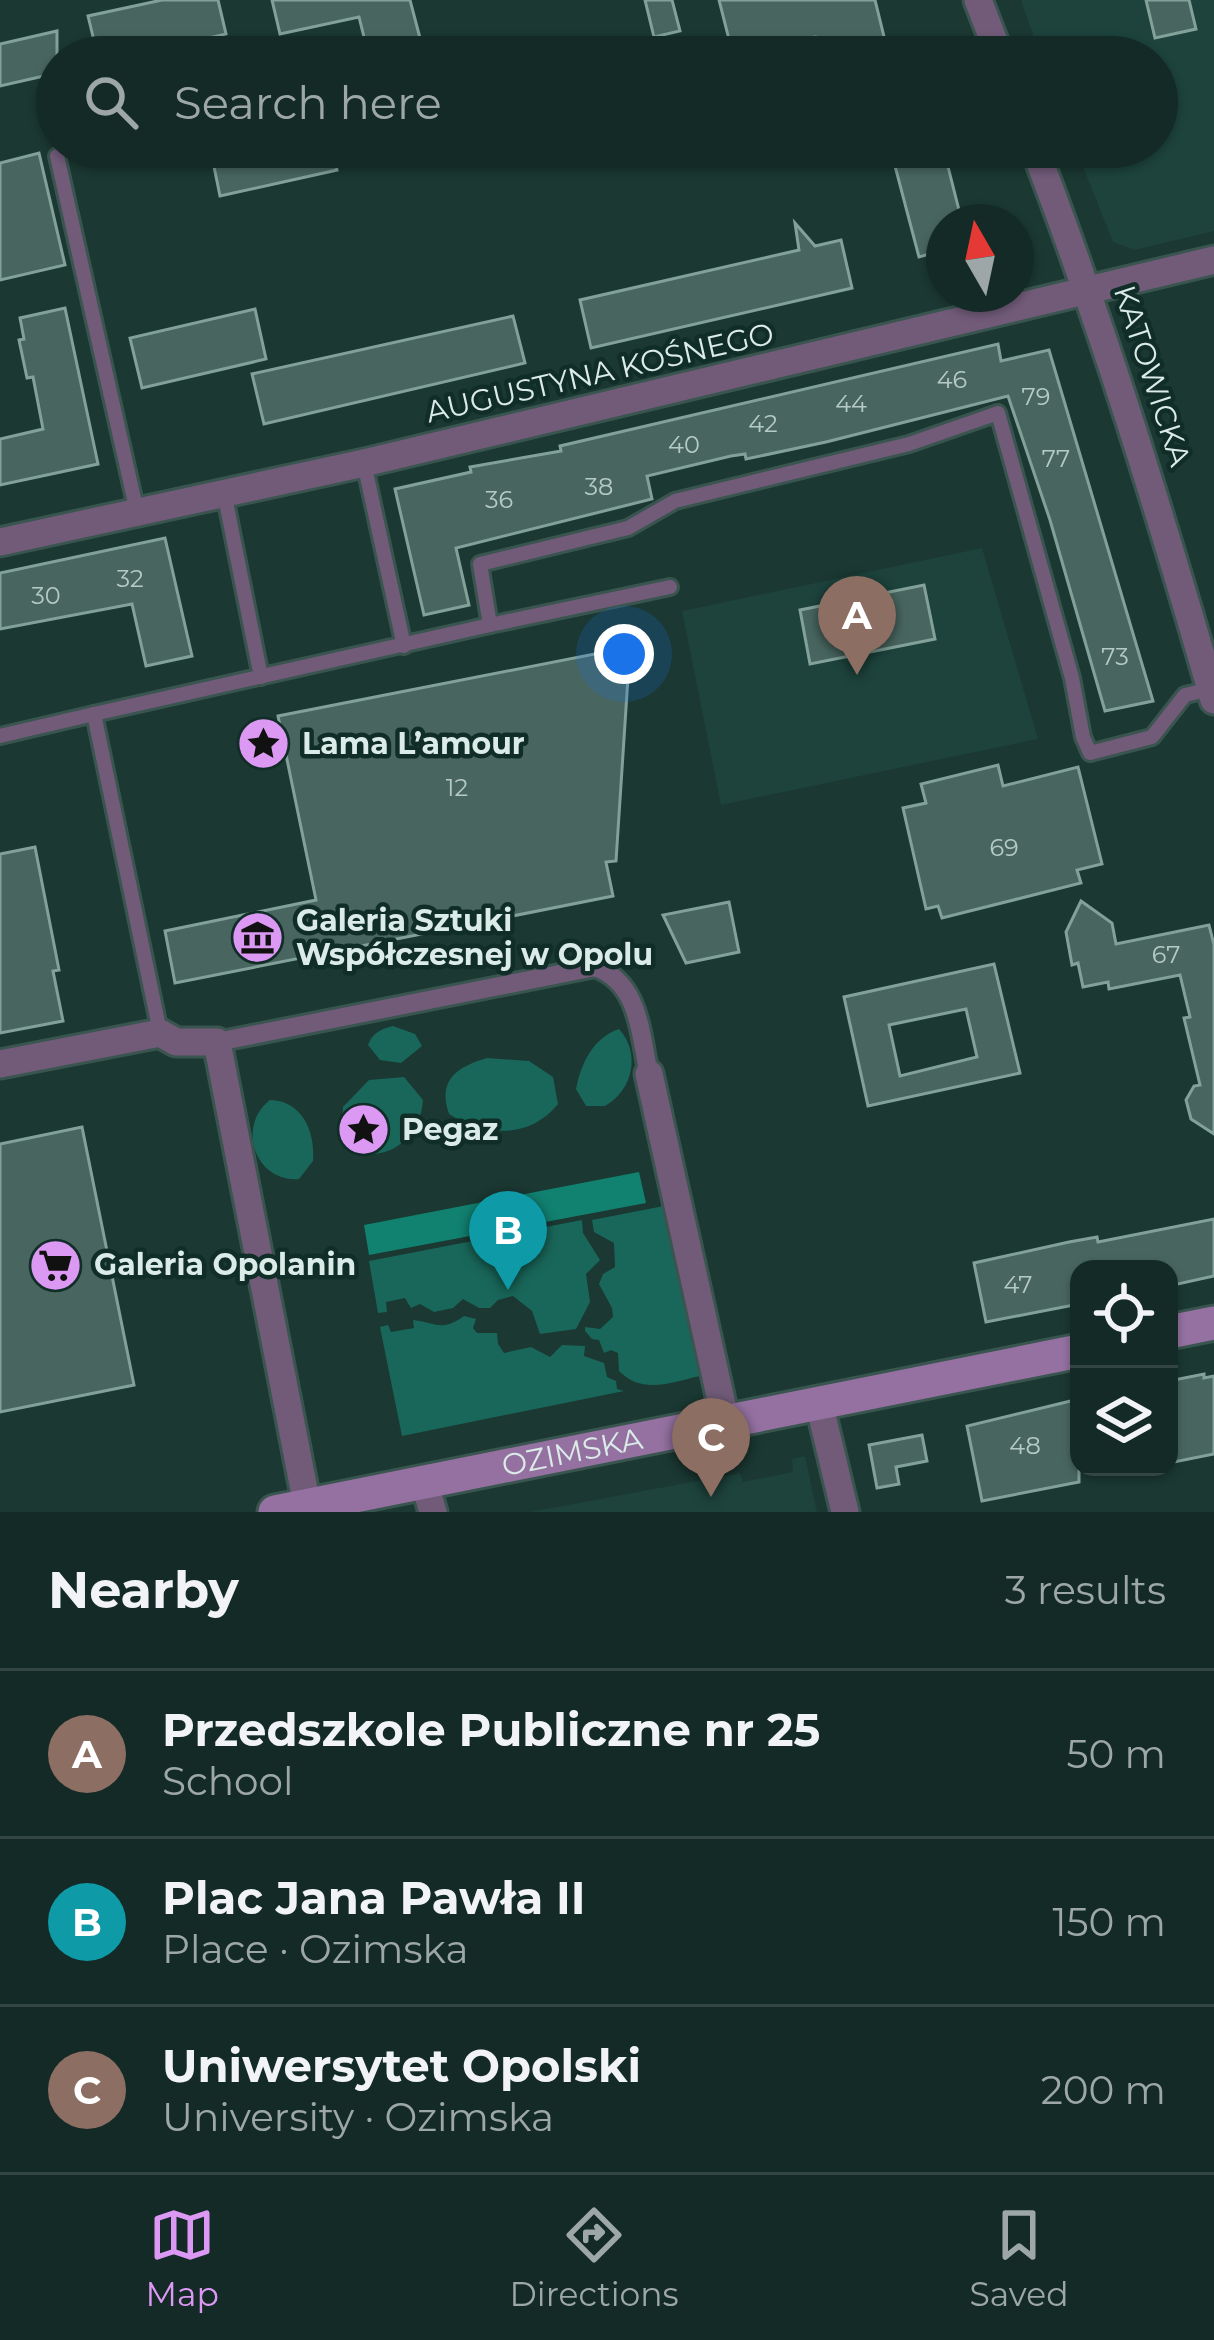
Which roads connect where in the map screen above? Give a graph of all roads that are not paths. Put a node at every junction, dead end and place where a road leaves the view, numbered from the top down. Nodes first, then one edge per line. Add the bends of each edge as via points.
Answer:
1 (978, 0) edge
2 (992, 36) edge
3 (60, 168) edge
4 (1042, 168) edge
5 (1214, 260) edge
6 (1089, 289) junction
7 (364, 463) junction
8 (224, 492) junction
9 (136, 512) junction
10 (0, 542) edge
11 (670, 587) dead end
12 (490, 625) junction
13 (404, 646) junction
14 (261, 676) junction
15 (1212, 694) edge
16 (94, 714) junction
17 (0, 736) edge
18 (160, 1033) junction
19 (217, 1042) junction
20 (0, 1064) edge
21 (649, 1074) joint
22 (1214, 1323) edge
23 (1178, 1330) edge
24 (1070, 1353) edge
25 (819, 1403) junction
26 (725, 1423) junction
27 (428, 1497) edge
28 (291, 1509) edge
29 (844, 1512) edge

1 - 2 street
3 - 9 lane
4 - 6 street, KATOWICKA
5 - 6 street, AUGUSTYNA KOŚNEGO
6 - 7 street, AUGUSTYNA KOŚNEGO
6 - 15 street, KATOWICKA
7 - 8 street, AUGUSTYNA KOŚNEGO
7 - 13 lane
8 - 9 street, AUGUSTYNA KOŚNEGO
8 - 14 lane
9 - 10 street, AUGUSTYNA KOŚNEGO
11 - 12 lane
12 - 13 lane
12 - 15 lane via 480,564 628,528 675,501 909,444 998,413 1090,753 1152,737 1185,695
13 - 14 lane
14 - 16 lane
16 - 17 lane
16 - 18 lane
18 - 19 street via 176,1042
18 - 20 street
19 - 21 street via 596,967 634,1004
19 - 28 street
21 - 26 street
22 - 23 main road
24 - 25 main road, OZIMSKA
25 - 26 main road, OZIMSKA
25 - 29 street
26 - 27 main road, OZIMSKA
27 - 28 main road, OZIMSKA

